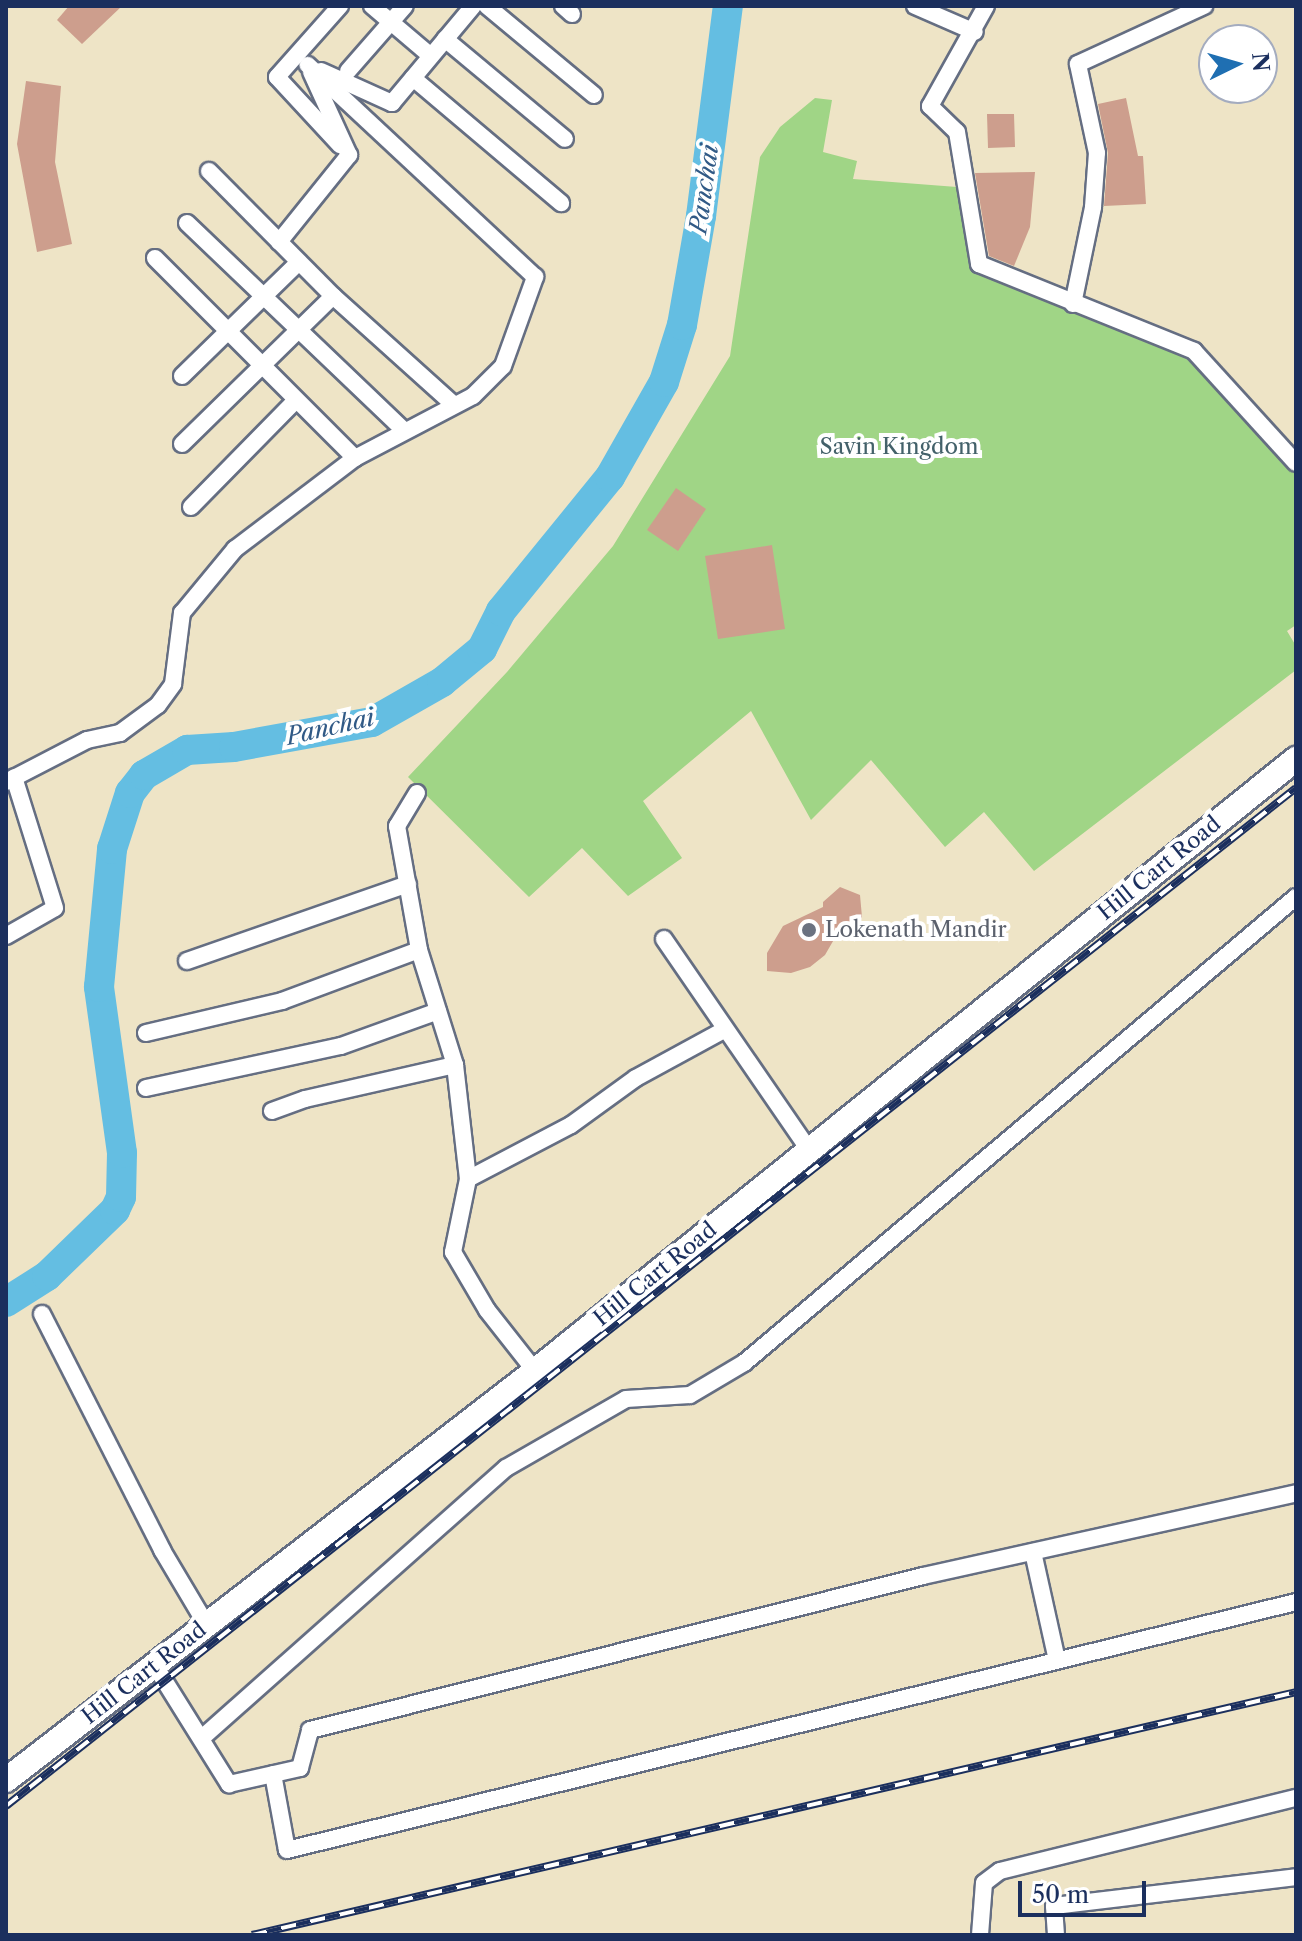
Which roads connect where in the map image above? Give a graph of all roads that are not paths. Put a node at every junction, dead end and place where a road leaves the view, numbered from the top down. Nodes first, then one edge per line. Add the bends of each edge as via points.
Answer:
1 (340, 6) edge
2 (372, 6) edge
3 (405, 6) edge
4 (473, 6) edge
5 (487, 6) edge
6 (915, 6) edge
7 (986, 6) edge
8 (1204, 6) edge
9 (391, 22) junction
10 (975, 32) junction
11 (445, 39) junction
12 (431, 56) junction
13 (308, 65) junction
14 (348, 71) dead end
15 (413, 78) junction
16 (594, 95) dead end
17 (565, 139) dead end
18 (349, 155) junction
19 (209, 171) dead end
20 (561, 203) dead end
21 (187, 223) dead end
22 (279, 242) junction
23 (155, 258) dead end
24 (299, 262) junction
25 (333, 296) junction
26 (262, 298) junction
27 (1073, 304) junction
28 (227, 332) junction
29 (296, 332) junction
30 (261, 366) junction
31 (182, 376) dead end
32 (295, 401) junction
33 (454, 405) junction
34 (405, 431) junction
35 (182, 444) dead end
36 (1293, 454) edge
37 (355, 458) junction
38 (191, 507) dead end
39 (1296, 759) edge
40 (10, 780) edge
41 (417, 793) dead end
42 (408, 884) junction
43 (1296, 897) edge
44 (6, 936) edge
45 (664, 939) dead end
46 (419, 950) junction
47 (187, 961) dead end
48 (438, 1011) junction
49 (724, 1030) junction
50 (146, 1033) dead end
51 (455, 1065) junction
52 (146, 1088) dead end
53 (272, 1111) dead end
54 (809, 1150) junction
55 (468, 1179) junction
56 (42, 1314) dead end
57 (535, 1371) junction
58 (1296, 1493) edge
59 (1033, 1552) junction
60 (1296, 1602) edge
61 (206, 1624) junction
62 (1057, 1660) junction
63 (154, 1664) junction
64 (203, 1737) junction
65 (273, 1774) junction
66 (6, 1780) edge
67 (1296, 1798) edge
68 (1296, 1877) edge
69 (980, 1935) edge
70 (1056, 1935) edge

1 - 18 street via 277,77
2 - 9 street
3 - 9 street
4 - 11 street
5 - 16 street
6 - 10 street
7 - 10 street
8 - 27 street via 1078,64 1097,153 1093,207
9 - 12 street
9 - 14 street
10 - 27 street via 930,106 957,132 977,259 984,269
11 - 12 street
11 - 17 street
12 - 15 street
13 - 15 street via 392,103
13 - 18 street
13 - 33 street via 535,277 503,366 491,381
15 - 20 street
18 - 22 street
19 - 22 street
21 - 26 street
22 - 24 street
23 - 28 street
24 - 25 street
24 - 26 street
25 - 29 street
25 - 33 street
26 - 28 street
26 - 29 street
27 - 36 street via 1194,351
28 - 30 street
28 - 31 street
29 - 30 street
29 - 34 street
30 - 32 street
30 - 35 street
32 - 37 street
32 - 38 street
33 - 34 street
34 - 37 street
37 - 40 street via 235,549 182,613 173,684 158,705 120,733 87,740
39 - 54 highway, Hill Cart Road
40 - 44 street via 55,908
41 - 42 street via 397,826
42 - 46 street
42 - 47 street
43 - 64 street via 744,1363 690,1395 626,1399 506,1468
45 - 49 street
46 - 48 street
46 - 50 street via 282,1001
48 - 51 street
48 - 52 street via 341,1046
49 - 54 street
49 - 55 street via 636,1078 571,1125
51 - 53 street
51 - 55 street
54 - 57 highway, Hill Cart Road
55 - 57 street via 453,1252 487,1310
56 - 61 street
57 - 61 highway, Hill Cart Road
58 - 59 street
59 - 62 street
59 - 65 street via 310,1730 300,1768
60 - 62 street
61 - 63 highway, Hill Cart Road
62 - 65 street via 287,1850
63 - 64 street
63 - 66 highway, Hill Cart Road
64 - 65 street via 229,1784
67 - 69 street via 1000,1871 984,1883
68 - 70 street via 1054,1906

